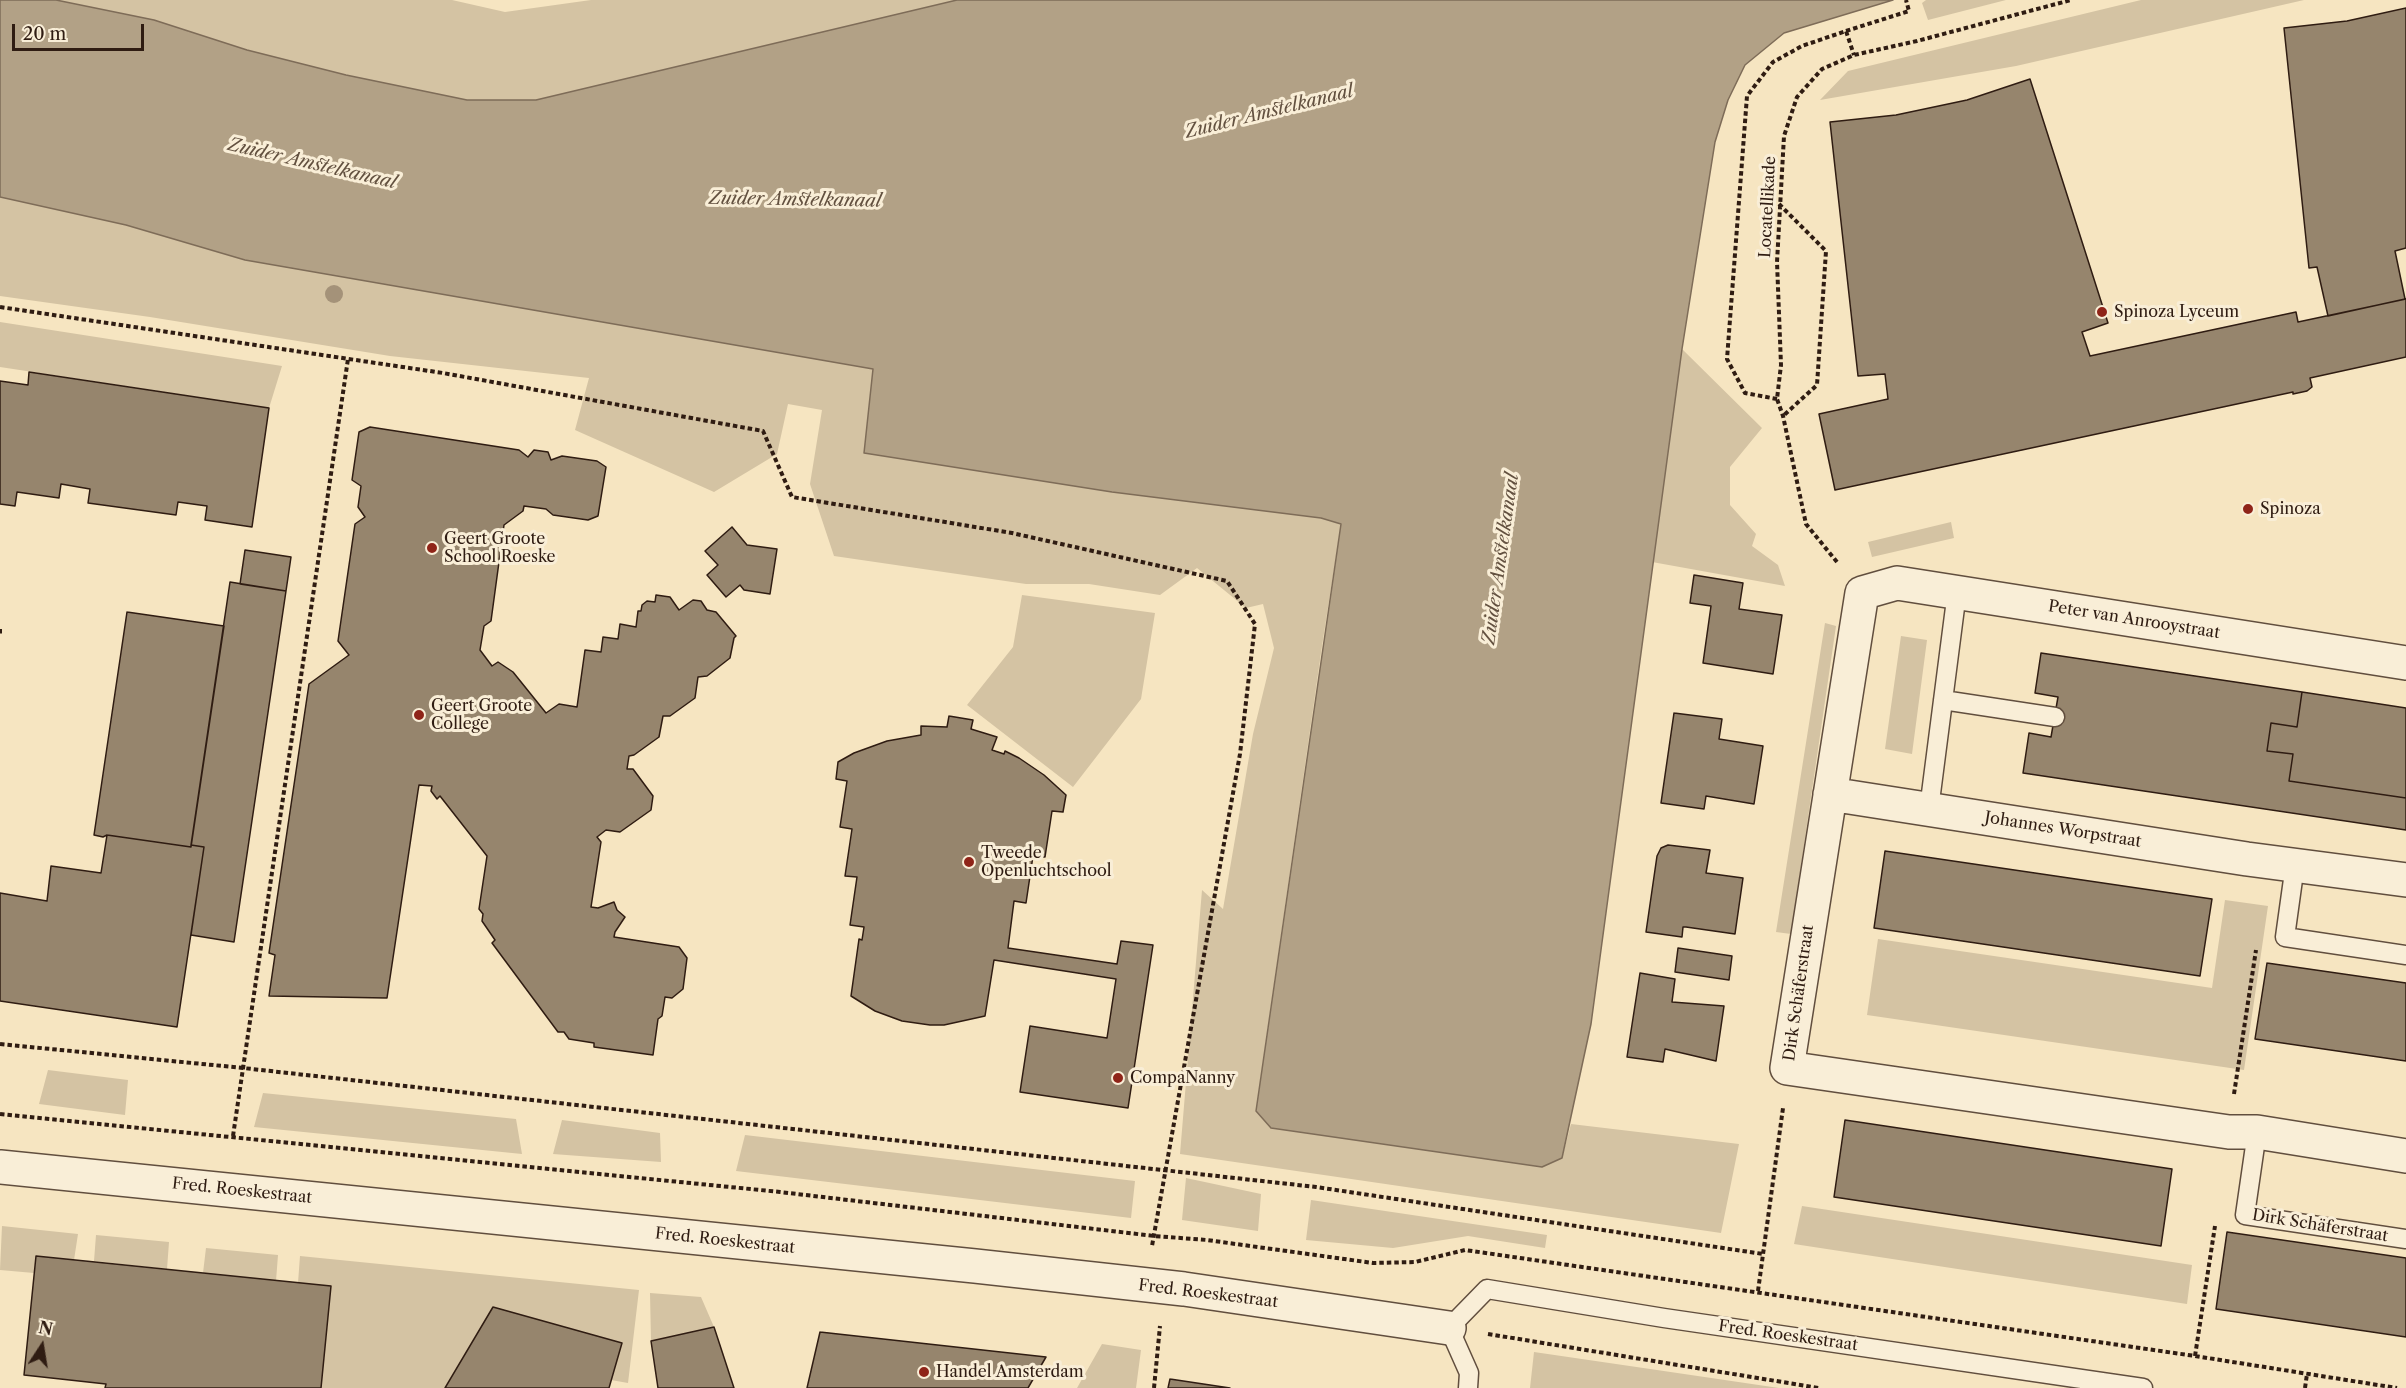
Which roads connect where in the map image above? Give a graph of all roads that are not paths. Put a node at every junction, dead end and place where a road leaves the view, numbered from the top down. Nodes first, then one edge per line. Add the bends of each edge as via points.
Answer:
1 (1957, 592) junction
2 (1862, 593) joint
3 (2406, 663) edge
4 (1943, 700) junction
5 (2055, 717) dead end
6 (1830, 794) junction
7 (1929, 809) junction
8 (2295, 865) junction
9 (2406, 880) edge
10 (2406, 955) edge
11 (2257, 1132) junction
12 (2406, 1156) edge
13 (0, 1167) edge
14 (2406, 1239) edge
15 (1449, 1328) junction
16 (1468, 1388) edge
17 (2143, 1388) edge

1 - 2 street, Peter van Anrooystraat via 1897,583
1 - 3 street, Peter van Anrooystraat
1 - 4 lane
2 - 6 street, Dirk Schäferstraat
4 - 5 lane
4 - 7 lane
6 - 7 street, Johannes Worpstraat
6 - 11 street, Dirk Schäferstraat via 1787,1068 2229,1132
7 - 8 street, Johannes Worpstraat
8 - 9 street, Johannes Worpstraat
8 - 10 lane via 2285,938
11 - 12 street, Dirk Schäferstraat
11 - 14 lane, Dirk Schäferstraat via 2245,1215
13 - 15 street, Fred. Roeskestraat via 1164,1287
15 - 16 lane via 1469,1373
15 - 17 lane, Fred. Roeskestraat via 1487,1289

